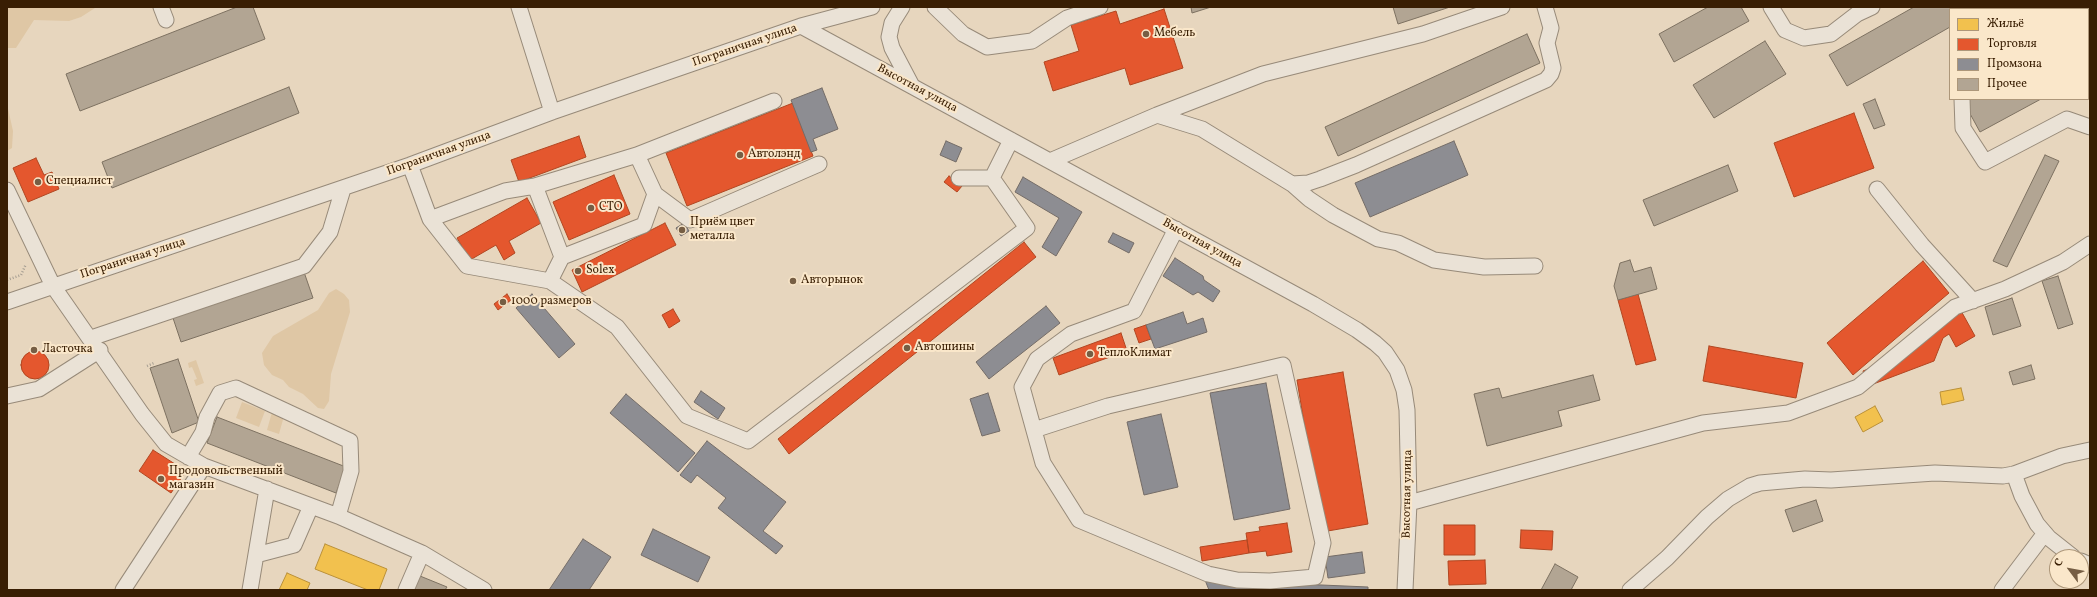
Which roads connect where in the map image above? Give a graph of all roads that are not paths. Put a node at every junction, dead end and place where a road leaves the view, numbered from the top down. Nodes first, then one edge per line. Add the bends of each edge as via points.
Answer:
1 (518, 7) edge
2 (872, 7) edge
3 (902, 7) edge
4 (935, 7) edge
5 (1100, 7) edge
6 (1502, 7) edge
7 (1545, 7) edge
8 (1771, 7) edge
9 (1872, 7) edge
10 (846, 10) edge
11 (1859, 10) edge
12 (801, 26) junction
13 (912, 86) junction
14 (1962, 100) edge
15 (774, 102) dead end
16 (552, 112) junction
17 (1157, 115) junction
18 (2090, 127) edge
19 (1011, 140) junction
20 (637, 155) junction
21 (1050, 161) junction
22 (819, 164) dead end
23 (410, 165) junction
24 (959, 178) dead end
25 (992, 178) junction
26 (1292, 184) junction
27 (535, 186) junction
28 (343, 189) junction
29 (1877, 189) dead end
30 (7, 190) edge
31 (655, 194) junction
32 (430, 219) junction
33 (1176, 229) junction
34 (2090, 244) edge
35 (562, 257) junction
36 (1535, 266) dead end
37 (550, 281) junction
38 (53, 286) junction
39 (1973, 301) junction
40 (7, 302) edge
41 (91, 338) junction
42 (100, 350) junction
43 (7, 396) edge
44 (1034, 430) junction
45 (2090, 450) edge
46 (188, 457) junction
47 (204, 466) junction
48 (2014, 474) junction
49 (267, 489) junction
50 (1409, 503) junction
51 (311, 506) junction
52 (338, 516) junction
53 (2045, 533) junction
54 (2064, 549) edge
55 (422, 553) junction
56 (256, 555) junction
57 (123, 590) edge
58 (250, 590) edge
59 (406, 590) edge
60 (484, 590) edge
61 (1405, 590) edge
62 (1630, 590) edge
63 (2002, 590) edge

1 - 16 street
2 - 10 street, Пограничная улица
3 - 13 street via 892,23 889,37
4 - 5 street via 962,34 987,47 1032,41 1067,18
6 - 17 street via 1423,34 1263,74
7 - 26 street via 1551,28 1547,43 1553,68 1546,80 1356,165 1320,179
8 - 11 street via 1785,30 1804,38 1831,34
9 - 11 street
10 - 12 street, Пограничная улица
12 - 13 street, Высотная улица
12 - 16 street, Пограничная улица
13 - 19 street, Высотная улица
14 - 18 street via 1963,128 1984,162 2067,119
15 - 20 street
16 - 23 street, Пограничная улица
17 - 21 street
17 - 26 street via 1202,129
19 - 21 street, Высотная улица
19 - 25 street
20 - 27 street
20 - 31 street
21 - 33 street, Высотная улица
22 - 31 street via 690,220
23 - 28 street, Пограничная улица
23 - 32 street
24 - 25 street
25 - 37 street via 1027,228 748,441 687,416 617,327
26 - 36 street via 1309,199 1363,232 1378,239 1398,242 1434,260 1484,267
27 - 32 street via 505,191
27 - 35 street
28 - 38 street, Пограничная улица
28 - 41 street via 330,232 304,266
29 - 39 street via 1922,245
30 - 38 street
31 - 35 street via 644,225
32 - 37 street via 467,266
33 - 44 street via 1134,311 1071,334 1037,359 1022,387
33 - 50 street, Высотная улица via 1357,330 1385,352 1397,370 1405,399
34 - 39 street via 2063,262
35 - 37 street
38 - 40 street, Пограничная улица
38 - 41 street
39 - 50 street via 1955,307 1858,387 1788,413 1703,423
41 - 42 street
42 - 43 street via 39,389
42 - 46 street via 138,408 166,444
44 - 44 street via 1043,463 1079,520 1208,574 1237,580 1270,581 1315,577 1323,543 1284,365 1108,406
45 - 48 street via 2037,464
46 - 47 street
46 - 52 street via 203,432 207,417 220,393 236,388 350,441 351,471
47 - 49 street
47 - 57 street
48 - 53 street via 2030,511
48 - 62 street via 2003,476 1935,473 1832,480 1805,479 1750,486 1728,499 1706,517 1667,558
49 - 51 street
49 - 56 street
50 - 61 street, Высотная улица
51 - 52 street
51 - 56 street via 294,545
52 - 55 street
53 - 54 street
53 - 63 street
55 - 59 street
55 - 60 street
56 - 58 street

